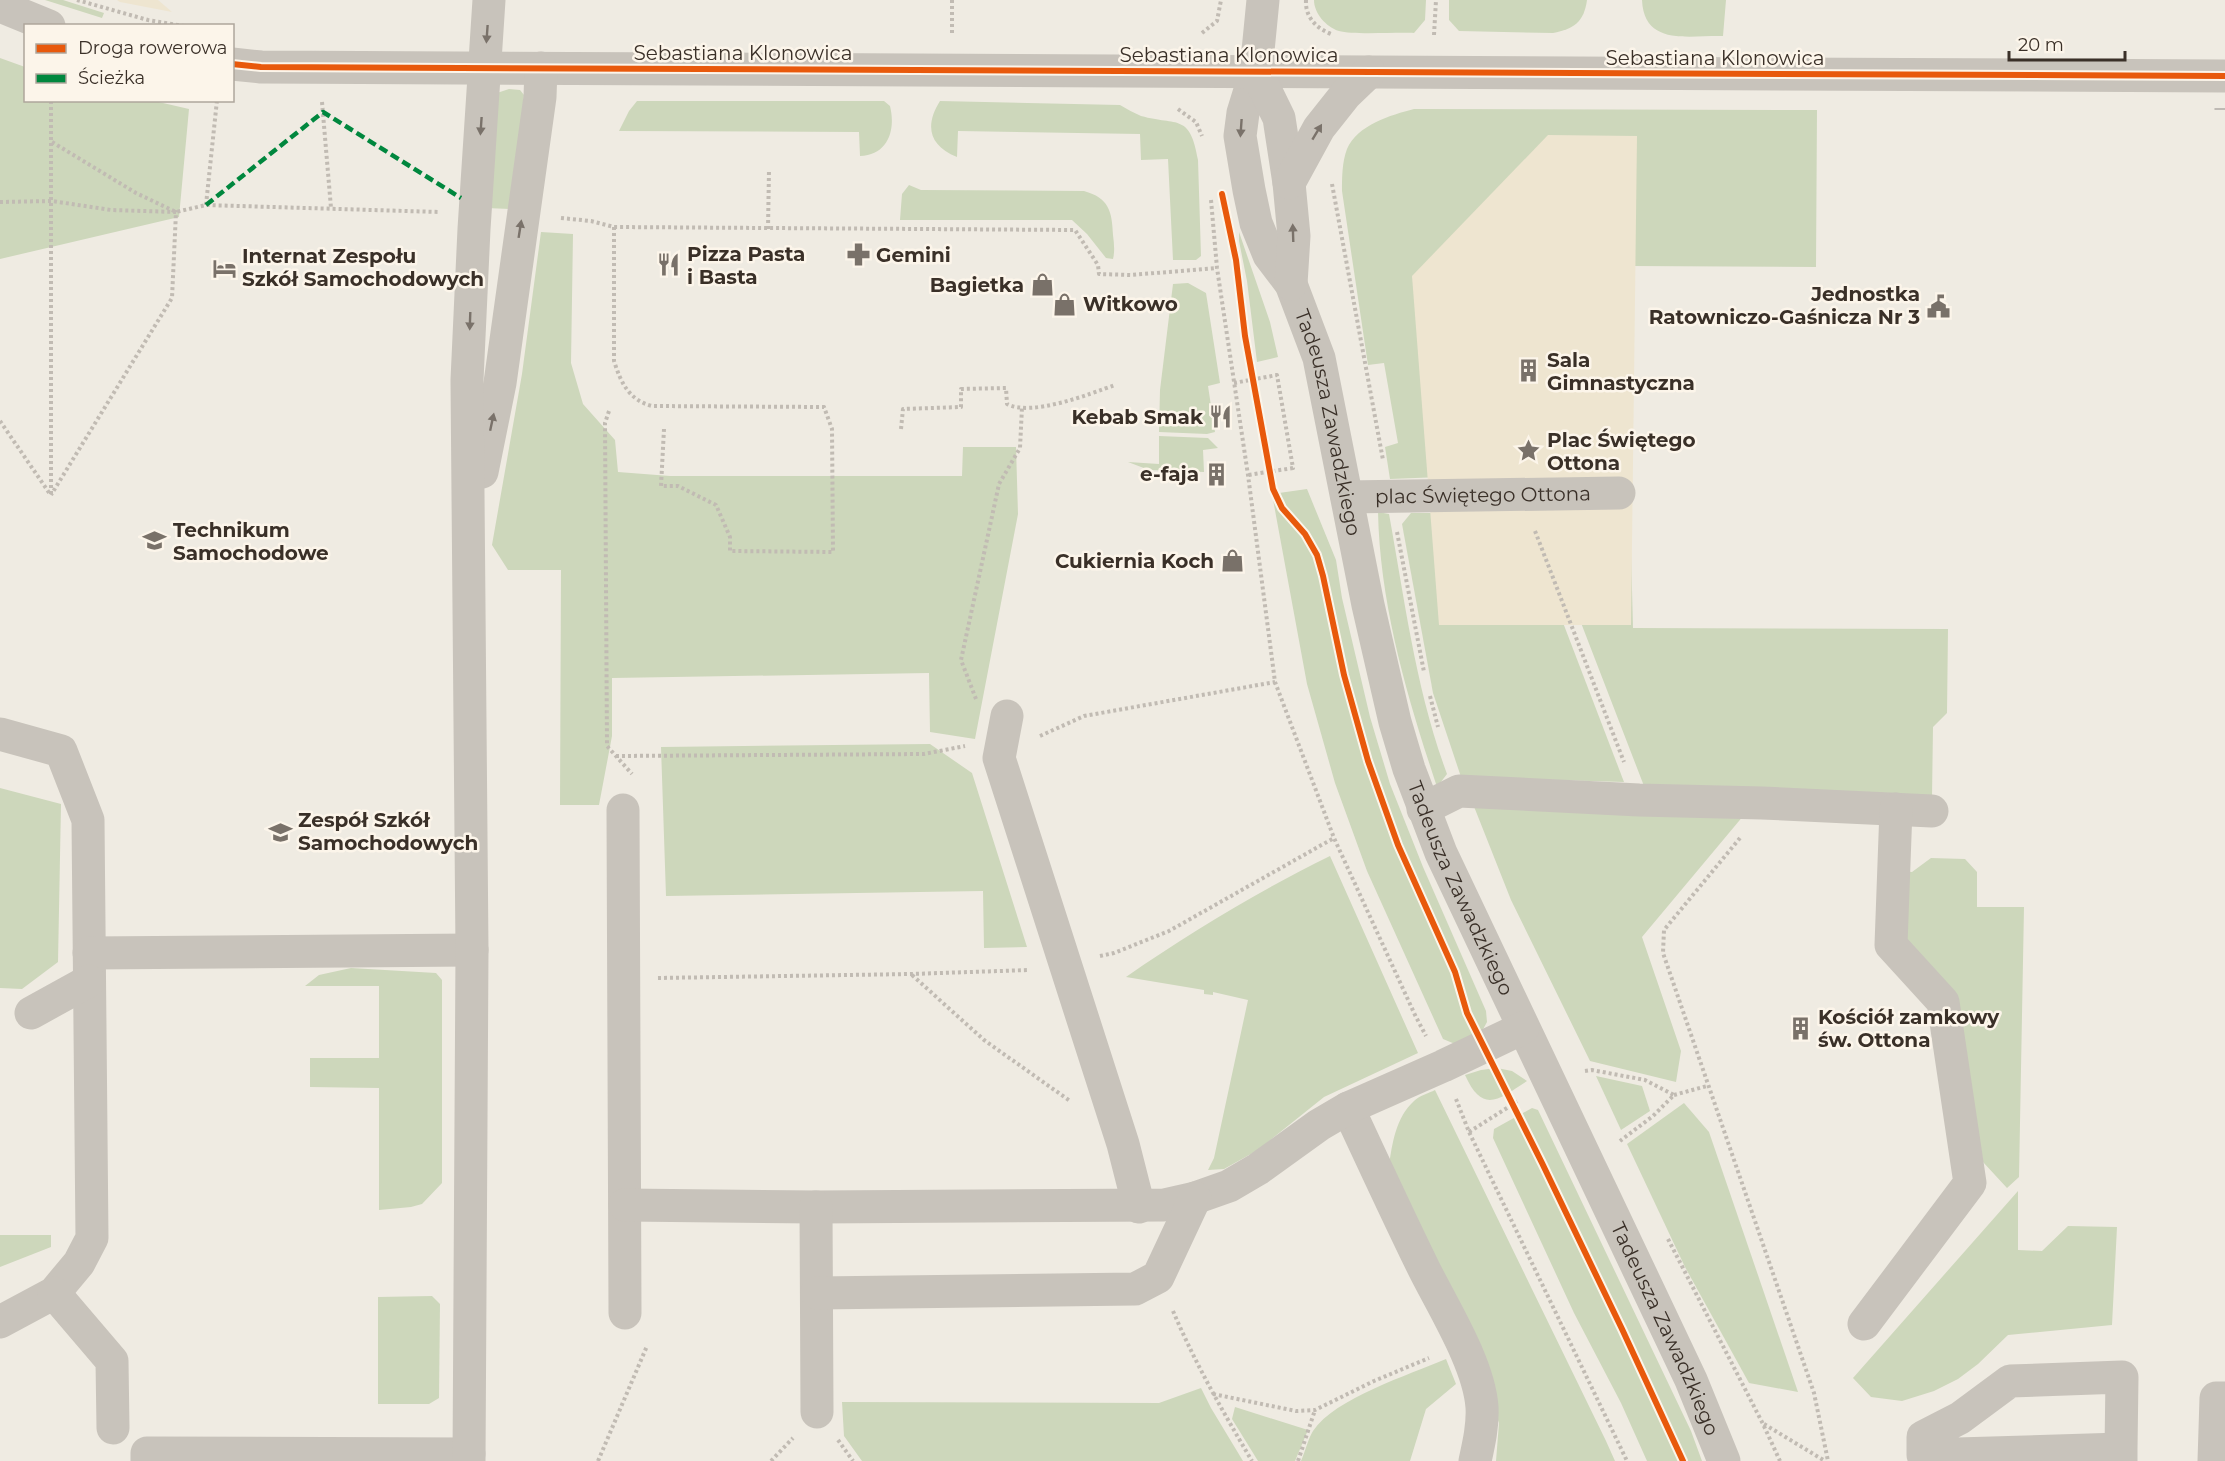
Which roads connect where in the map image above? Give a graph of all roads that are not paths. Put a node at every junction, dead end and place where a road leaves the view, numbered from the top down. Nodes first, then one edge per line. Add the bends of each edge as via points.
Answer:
1 (489, 0) edge
2 (1263, 0) edge
3 (0, 6) edge
4 (44, 24) edge
5 (234, 64) edge
6 (484, 68) junction
7 (541, 68) junction
8 (1256, 71) junction
9 (1369, 72) junction
10 (2225, 76) edge
11 (1289, 183) junction
12 (1291, 284) junction
13 (1619, 493) dead end
14 (1347, 497) junction
15 (467, 541) junction
16 (1007, 716) dead end
17 (0, 734) edge
18 (1423, 809) junction
19 (1896, 809) junction
20 (623, 810) dead end
21 (1932, 811) dead end
22 (472, 950) junction
23 (89, 967) junction
24 (31, 1013) dead end
25 (1523, 1028) junction
26 (1348, 1108) junction
27 (1195, 1198) junction
28 (625, 1205) junction
29 (816, 1207) junction
30 (1140, 1207) junction
31 (54, 1293) junction
32 (817, 1293) junction
33 (625, 1313) dead end
34 (0, 1322) edge
35 (1864, 1324) dead end
36 (2225, 1398) edge
37 (817, 1412) dead end
38 (113, 1428) dead end
39 (2121, 1455) edge
40 (469, 1458) edge
41 (147, 1461) edge
42 (1475, 1461) edge
43 (1724, 1461) edge
44 (2214, 1461) edge

1 -> 6 street
2 - 8 street
3 - 4 street
5 - 6 street, Sebastiana Klonowica
6 - 7 street, Sebastiana Klonowica
6 -> 15 street via 468,380
7 - 8 street, Sebastiana Klonowica
15 -> 7 street via 500,383
8 - 9 street, Sebastiana Klonowica
8 - 11 street, Tadeusza Zawadzkiego via 1279,118
8 -> 12 street, Tadeusza Zawadzkiego via 1240,136 1256,223 1269,255
9 - 10 street, Sebastiana Klonowica
11 -> 9 street via 1319,128
12 -> 11 street, Tadeusza Zawadzkiego via 1294,236
12 - 14 street, Tadeusza Zawadzkiego via 1319,358
13 - 14 street, plac Świętego Ottona
14 - 18 street, Tadeusza Zawadzkiego via 1395,722
15 - 22 street
16 - 30 street via 999,758
17 - 23 street via 61,751 88,820
18 - 19 street via 1459,791
18 - 25 street, Tadeusza Zawadzkiego
19 - 21 street
19 - 35 street via 1891,945 1943,1002 1970,1183
20 - 28 street
22 - 23 street
22 - 40 street
23 - 24 street
23 - 31 street via 92,1238
25 - 26 street
25 - 43 street, Tadeusza Zawadzkiego via 1691,1380
26 - 27 street via 1229,1186
26 - 42 street via 1477,1381 1482,1406
27 - 30 street
27 - 32 street via 1158,1278 1135,1289
28 - 29 street
28 - 33 street
29 - 30 street
29 - 32 street
31 - 34 street
31 - 38 street via 112,1361
32 - 37 street
36 - 44 street via 2216,1398
39 - 39 street via 2122,1377 2010,1381 1960,1418 1923,1437 1923,1455
40 - 41 street via 147,1453

